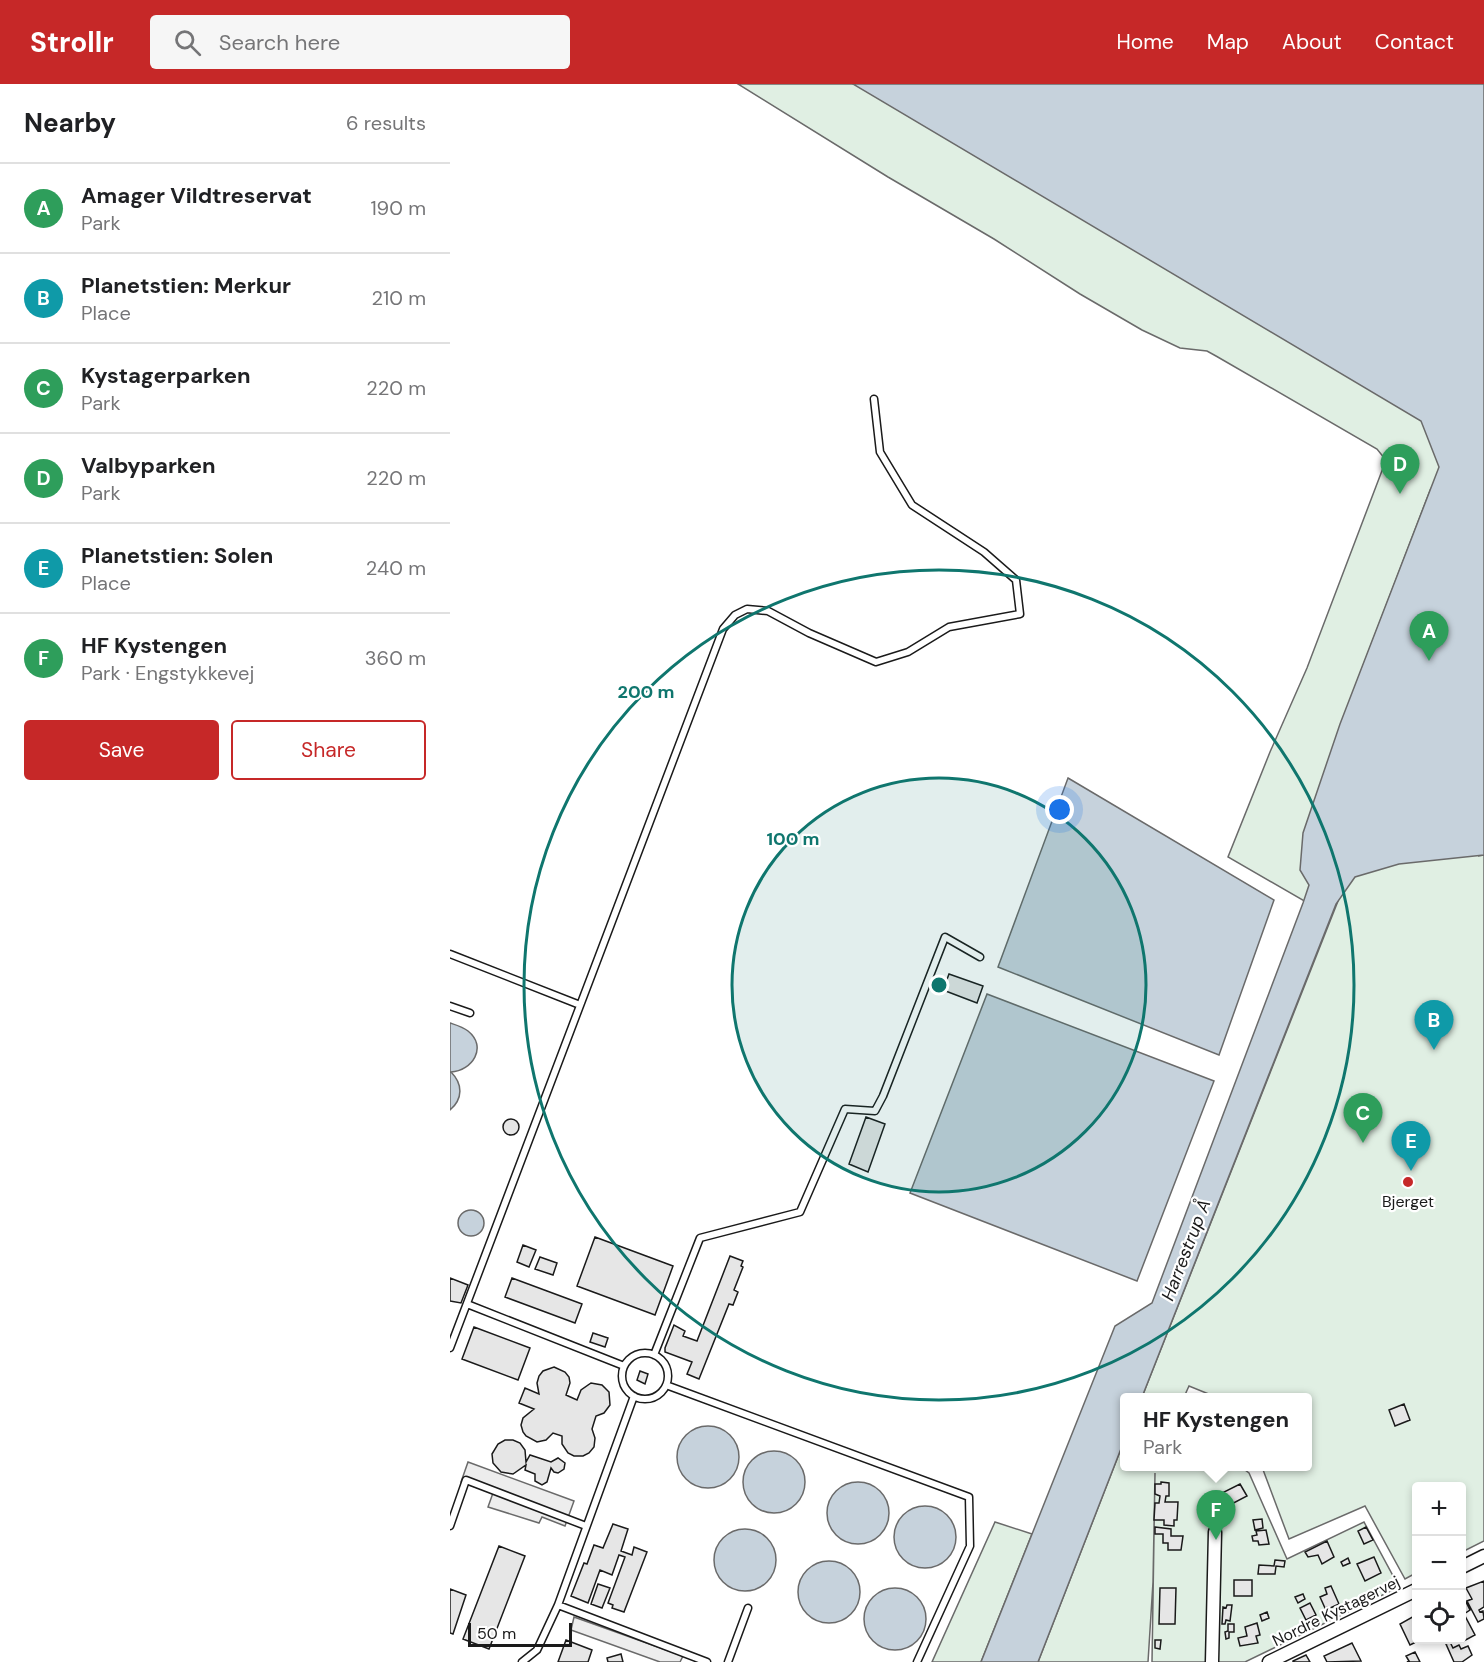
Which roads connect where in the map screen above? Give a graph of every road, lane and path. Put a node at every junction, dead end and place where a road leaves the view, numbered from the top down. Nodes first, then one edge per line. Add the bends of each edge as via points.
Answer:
1 (874, 399) dead end
2 (450, 954) edge
3 (980, 957) dead end
4 (580, 1005) junction
5 (450, 1006) edge
6 (470, 1013) dead end
7 (467, 1304) junction
8 (450, 1348) edge
9 (654, 1355) junction
10 (624, 1366) junction
11 (666, 1385) junction
12 (634, 1396) junction
13 (450, 1526) edge
14 (586, 1526) junction
15 (1215, 1532) dead end
16 (1484, 1556) edge
17 (1466, 1565) edge
18 (1412, 1592) edge
19 (558, 1605) junction
20 (748, 1608) dead end
21 (522, 1662) edge
22 (707, 1662) edge
23 (728, 1662) edge
24 (917, 1662) edge
25 (1212, 1662) edge
26 (1269, 1662) edge

1 - 4 lane via 880,453 912,505 984,552 1016,580 1021,614 949,627 908,652 876,662 768,611 747,609 735,615 723,629
2 - 4 lane
3 - 9 lane via 945,937 874,1111 845,1109 800,1212 700,1238
4 - 7 lane
5 - 6 lane
7 - 8 lane
7 - 10 lane
9 - 10 lane via 633,1356
9 - 11 lane via 667,1371
10 - 12 lane via 622,1380
11 - 12 lane via 656,1396
11 - 24 lane via 969,1497 970,1546
12 - 14 lane
13 - 14 lane via 466,1480
14 - 19 lane
15 - 25 street
16 - 17 street
18 - 26 street, Nordre Kystagervej
19 - 21 lane via 537,1650
19 - 22 lane
20 - 23 lane

